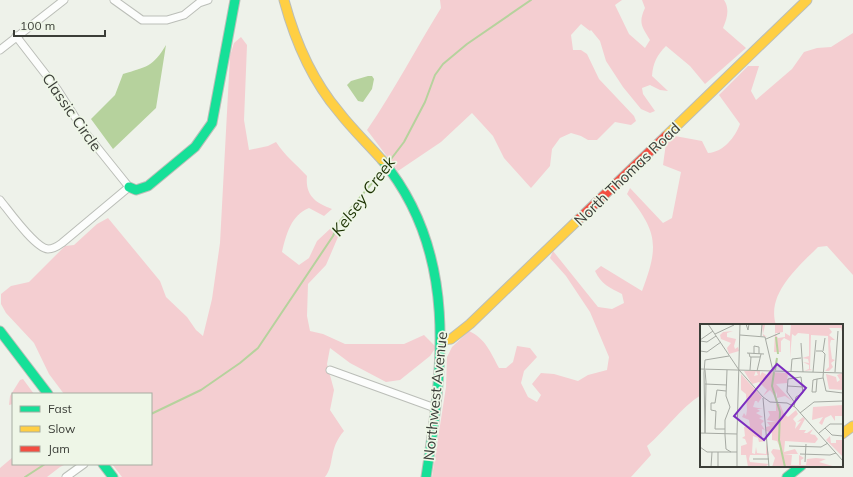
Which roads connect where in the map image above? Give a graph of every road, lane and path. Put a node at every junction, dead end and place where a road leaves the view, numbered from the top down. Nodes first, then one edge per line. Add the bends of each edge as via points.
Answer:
1 (64, 0) edge
2 (114, 0) edge
3 (208, 0) edge
4 (235, 0) edge
5 (284, 0) edge
6 (807, 0) edge
7 (16, 36) junction
8 (0, 50) edge
9 (130, 187) junction
10 (0, 200) edge
11 (0, 331) edge
12 (442, 340) junction
13 (330, 370) dead end
14 (47, 393) edge
15 (435, 408) junction
16 (853, 426) edge
17 (843, 433) edge
18 (83, 465) edge
19 (104, 465) edge
20 (800, 467) edge
21 (66, 477) edge
22 (113, 477) edge
23 (426, 477) edge
24 (787, 477) edge

1 - 7 street
2 - 3 street via 142,20 167,20 184,15 199,3
4 - 9 street via 212,122 195,147 148,186 136,190
5 - 12 street, Northwest Avenue via 297,44 319,86 338,112 385,164 413,209 429,245 440,296
6 - 12 street, North Thomas Road via 470,324 452,339
7 - 8 street
7 - 9 street, Classic Circle via 57,89 84,131
9 - 10 street via 62,243 49,249 38,244
11 - 14 street
12 - 15 street, Northwest Avenue
13 - 15 street
15 - 23 street, Northwest Avenue
16 - 17 street
18 - 21 street
19 - 22 street
20 - 24 street

